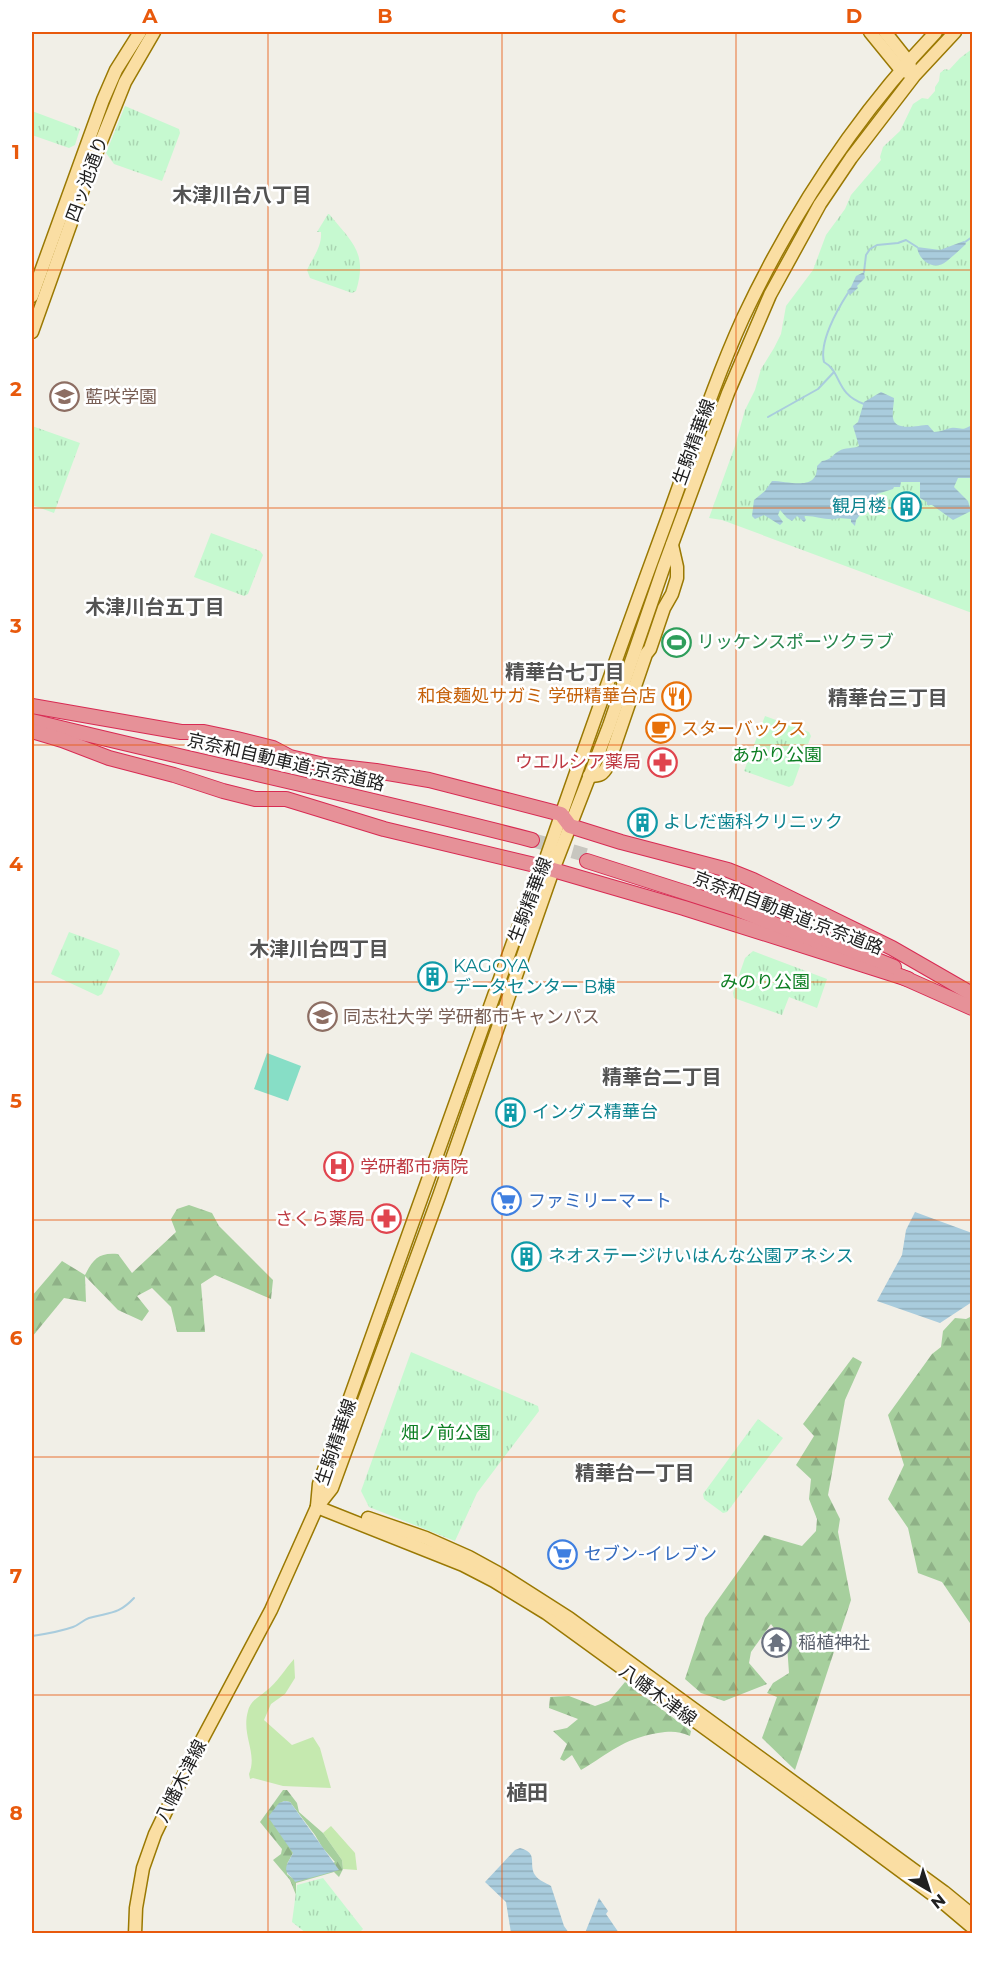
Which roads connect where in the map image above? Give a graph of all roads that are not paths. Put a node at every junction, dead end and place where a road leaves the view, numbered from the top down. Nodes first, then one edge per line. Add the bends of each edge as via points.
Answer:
1 (140, 32) edge
2 (154, 32) edge
3 (870, 32) edge
4 (885, 32) edge
5 (936, 32) edge
6 (955, 32) edge
7 (905, 66) junction
8 (914, 76) junction
9 (32, 296) edge
10 (32, 332) edge
11 (672, 545) junction
12 (629, 667) junction
13 (636, 686) junction
14 (32, 706) edge
15 (32, 723) edge
16 (32, 731) edge
17 (589, 776) junction
18 (561, 814) junction
19 (570, 826) junction
20 (532, 843) tunnel mouth
21 (548, 868) junction
22 (908, 979) junction
23 (972, 994) edge
24 (972, 1002) edge
25 (972, 1008) edge
26 (317, 1507) junction
27 (972, 1915) edge
28 (972, 1927) edge
29 (135, 1934) edge

1 - 9 main road, 四ッ池通り via 103,99
2 - 10 main road, 四ッ池通り via 125,82
3 - 7 main road
4 - 7 main road
5 - 7 main road, 生駒精華線
6 - 8 main road, 生駒精華線
7 - 8 main road
7 - 18 main road, 生駒精華線 via 812,191 743,319 701,420
8 - 11 main road, 生駒精華線 via 820,204 770,295 728,393
11 - 12 main road, 生駒精華線
11 - 13 main road via 677,578
12 - 13 main road
12 - 17 main road, 生駒精華線
13 - 17 main road via 604,773
14 - 18 highway via 181,732 204,732 324,765 429,780
15 - 20 highway, 京奈和自動車道;京奈道路
16 - 21 highway via 223,791 286,800 384,829
17 - 19 main road, 生駒精華線
18 - 19 highway
18 - 21 main road, 生駒精華線
19 - 21 main road, 生駒精華線
19 - 23 highway via 753,880 892,948
21 - 22 highway
21 - 26 main road, 生駒精華線 via 530,895 319,1484
22 - 24 highway, 京奈和自動車道;京奈道路 via 734,908 588,859 740,905
22 - 25 highway, 京奈和自動車道;京奈道路
26 - 27 main road, 八幡木津線 via 341,1509 426,1538 500,1574 569,1618
26 - 28 main road, 八幡木津線 via 463,1565 546,1613 862,1842
26 - 29 main road, 八幡木津線 via 271,1610 155,1834 143,1868

